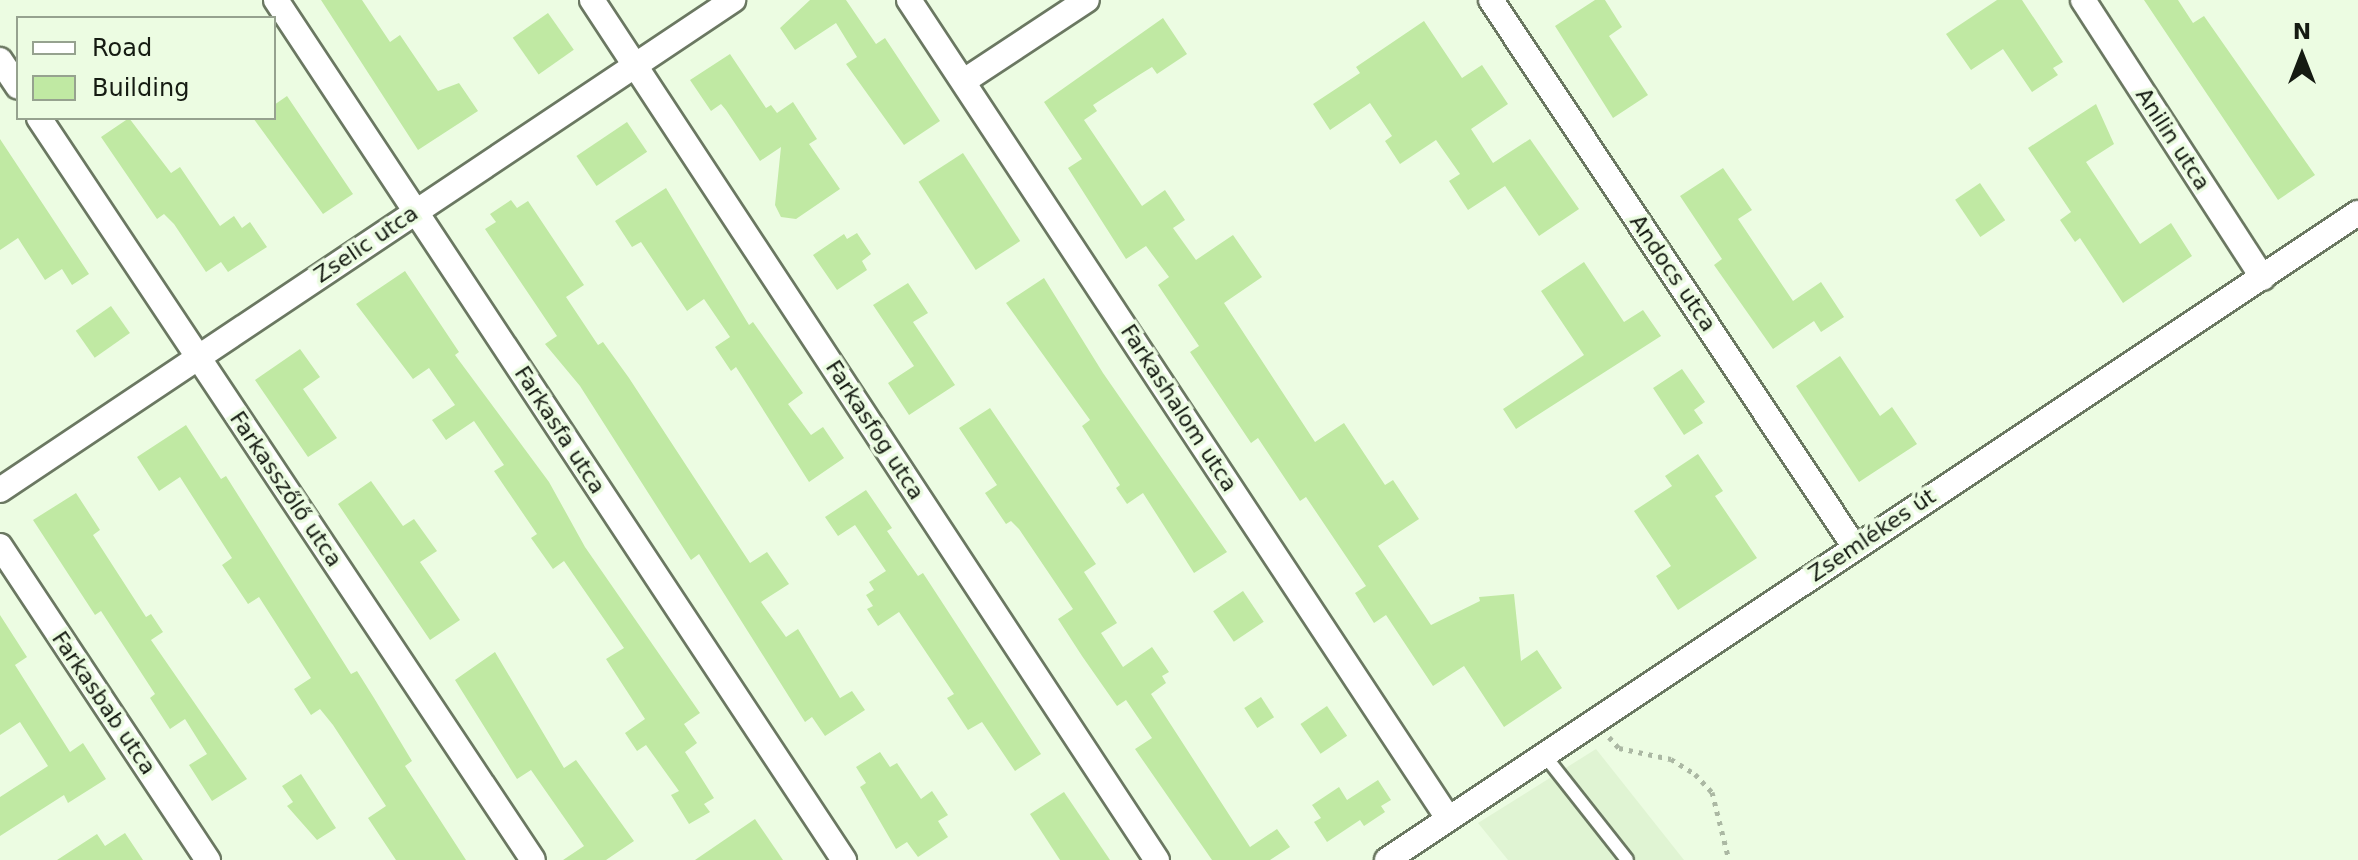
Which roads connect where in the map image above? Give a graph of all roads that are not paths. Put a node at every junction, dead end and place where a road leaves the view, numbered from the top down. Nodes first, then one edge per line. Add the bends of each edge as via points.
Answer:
1 (276, 0) edge
2 (592, 0) edge
3 (733, 0) edge
4 (909, 0) edge
5 (1087, 0) edge
6 (1491, 0) edge
7 (2083, 0) edge
8 (0, 60) edge
9 (635, 65) junction
10 (964, 81) junction
11 (16, 84) edge
12 (40, 120) edge
13 (414, 210) junction
14 (2358, 213) edge
15 (2263, 278) junction
16 (198, 358) junction
17 (0, 490) edge
18 (0, 546) edge
19 (1854, 546) junction
20 (1545, 756) junction
21 (1448, 818) junction
22 (208, 860) edge
23 (533, 860) edge
24 (844, 860) edge
25 (1157, 860) edge
26 (1387, 860) edge
27 (1627, 860) edge

1 - 13 street, Farkasfa utca
2 - 9 street, Farkasfog utca
3 - 9 street, Zselic utca
4 - 10 street, Farkashalom utca
5 - 10 street
6 - 19 street, Andocs utca
7 - 15 street, Anilin utca
8 - 11 street
9 - 13 street, Zselic utca
9 - 25 street, Farkasfog utca
10 - 21 street, Farkashalom utca
12 - 16 street, Farkasszőlő utca
13 - 16 street, Zselic utca
13 - 24 street, Farkasfa utca
14 - 15 street, Zsemlékes út
15 - 19 street, Zsemlékes út
16 - 17 street, Zselic utca
16 - 23 street, Farkasszőlő utca
18 - 22 street, Farkasbab utca
19 - 20 street, Zsemlékes út
20 - 21 street, Zsemlékes út
20 - 27 lane
21 - 26 street, Zsemlékes út

